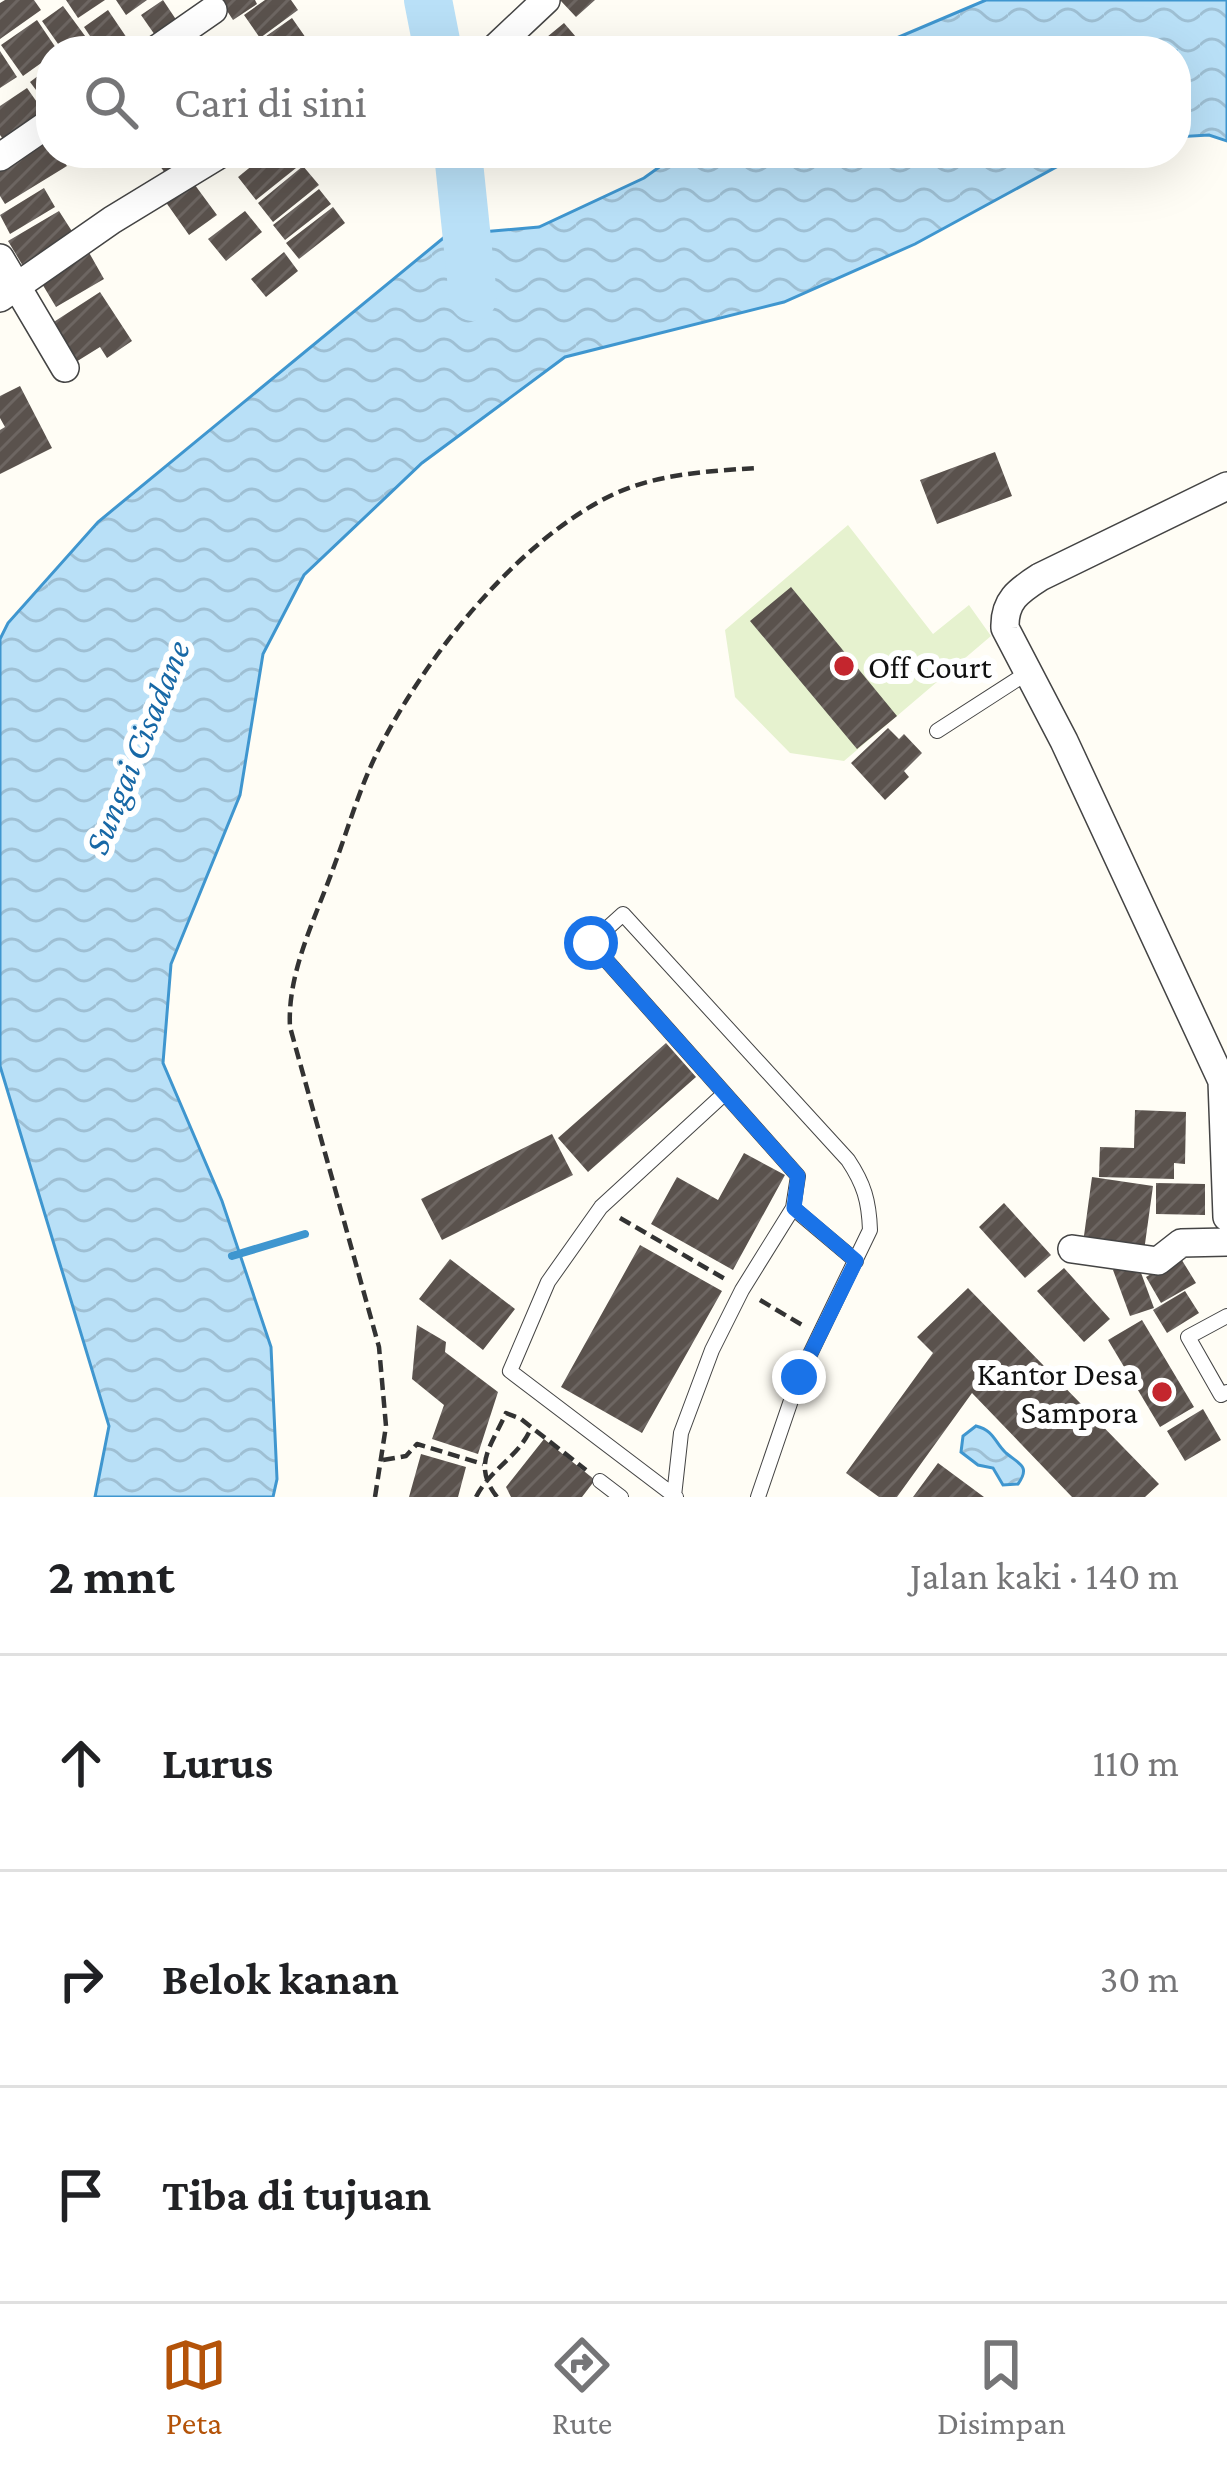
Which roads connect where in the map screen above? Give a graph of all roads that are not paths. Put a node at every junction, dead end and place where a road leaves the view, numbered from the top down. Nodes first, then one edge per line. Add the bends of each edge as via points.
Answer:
1 (546, 0) edge
2 (213, 10) dead end
3 (176, 36) edge
4 (508, 36) edge
5 (36, 132) edge
6 (0, 157) edge
7 (197, 168) edge
8 (0, 258) edge
9 (9, 292) edge
10 (65, 368) dead end
11 (1227, 486) edge
12 (1028, 673) junction
13 (937, 730) dead end
14 (724, 1094) junction
15 (794, 1208) junction
16 (1227, 1217) edge
17 (1227, 1242) edge
18 (1072, 1249) dead end
19 (856, 1261) junction
20 (1227, 1316) edge
21 (1227, 1392) edge
22 (600, 1481) road end
23 (675, 1496) edge
24 (621, 1497) edge
25 (758, 1497) edge

1 - 4 street
2 - 3 street
5 - 6 street
7 - 9 street
8 - 9 street
9 - 10 street
11 - 12 street via 1017,592 1004,611 1005,628
12 - 13 lane
12 - 16 street via 1222,1081
14 - 15 lane via 798,1176
14 - 19 lane via 591,943 623,914 848,1160 869,1204 870,1230
14 - 23 lane via 601,1207 548,1282 510,1371
15 - 19 lane
15 - 23 lane via 712,1351 681,1433
17 - 18 street via 1181,1244 1158,1261
19 - 25 lane via 817,1334
20 - 21 lane via 1189,1337 1221,1396
22 - 24 lane

